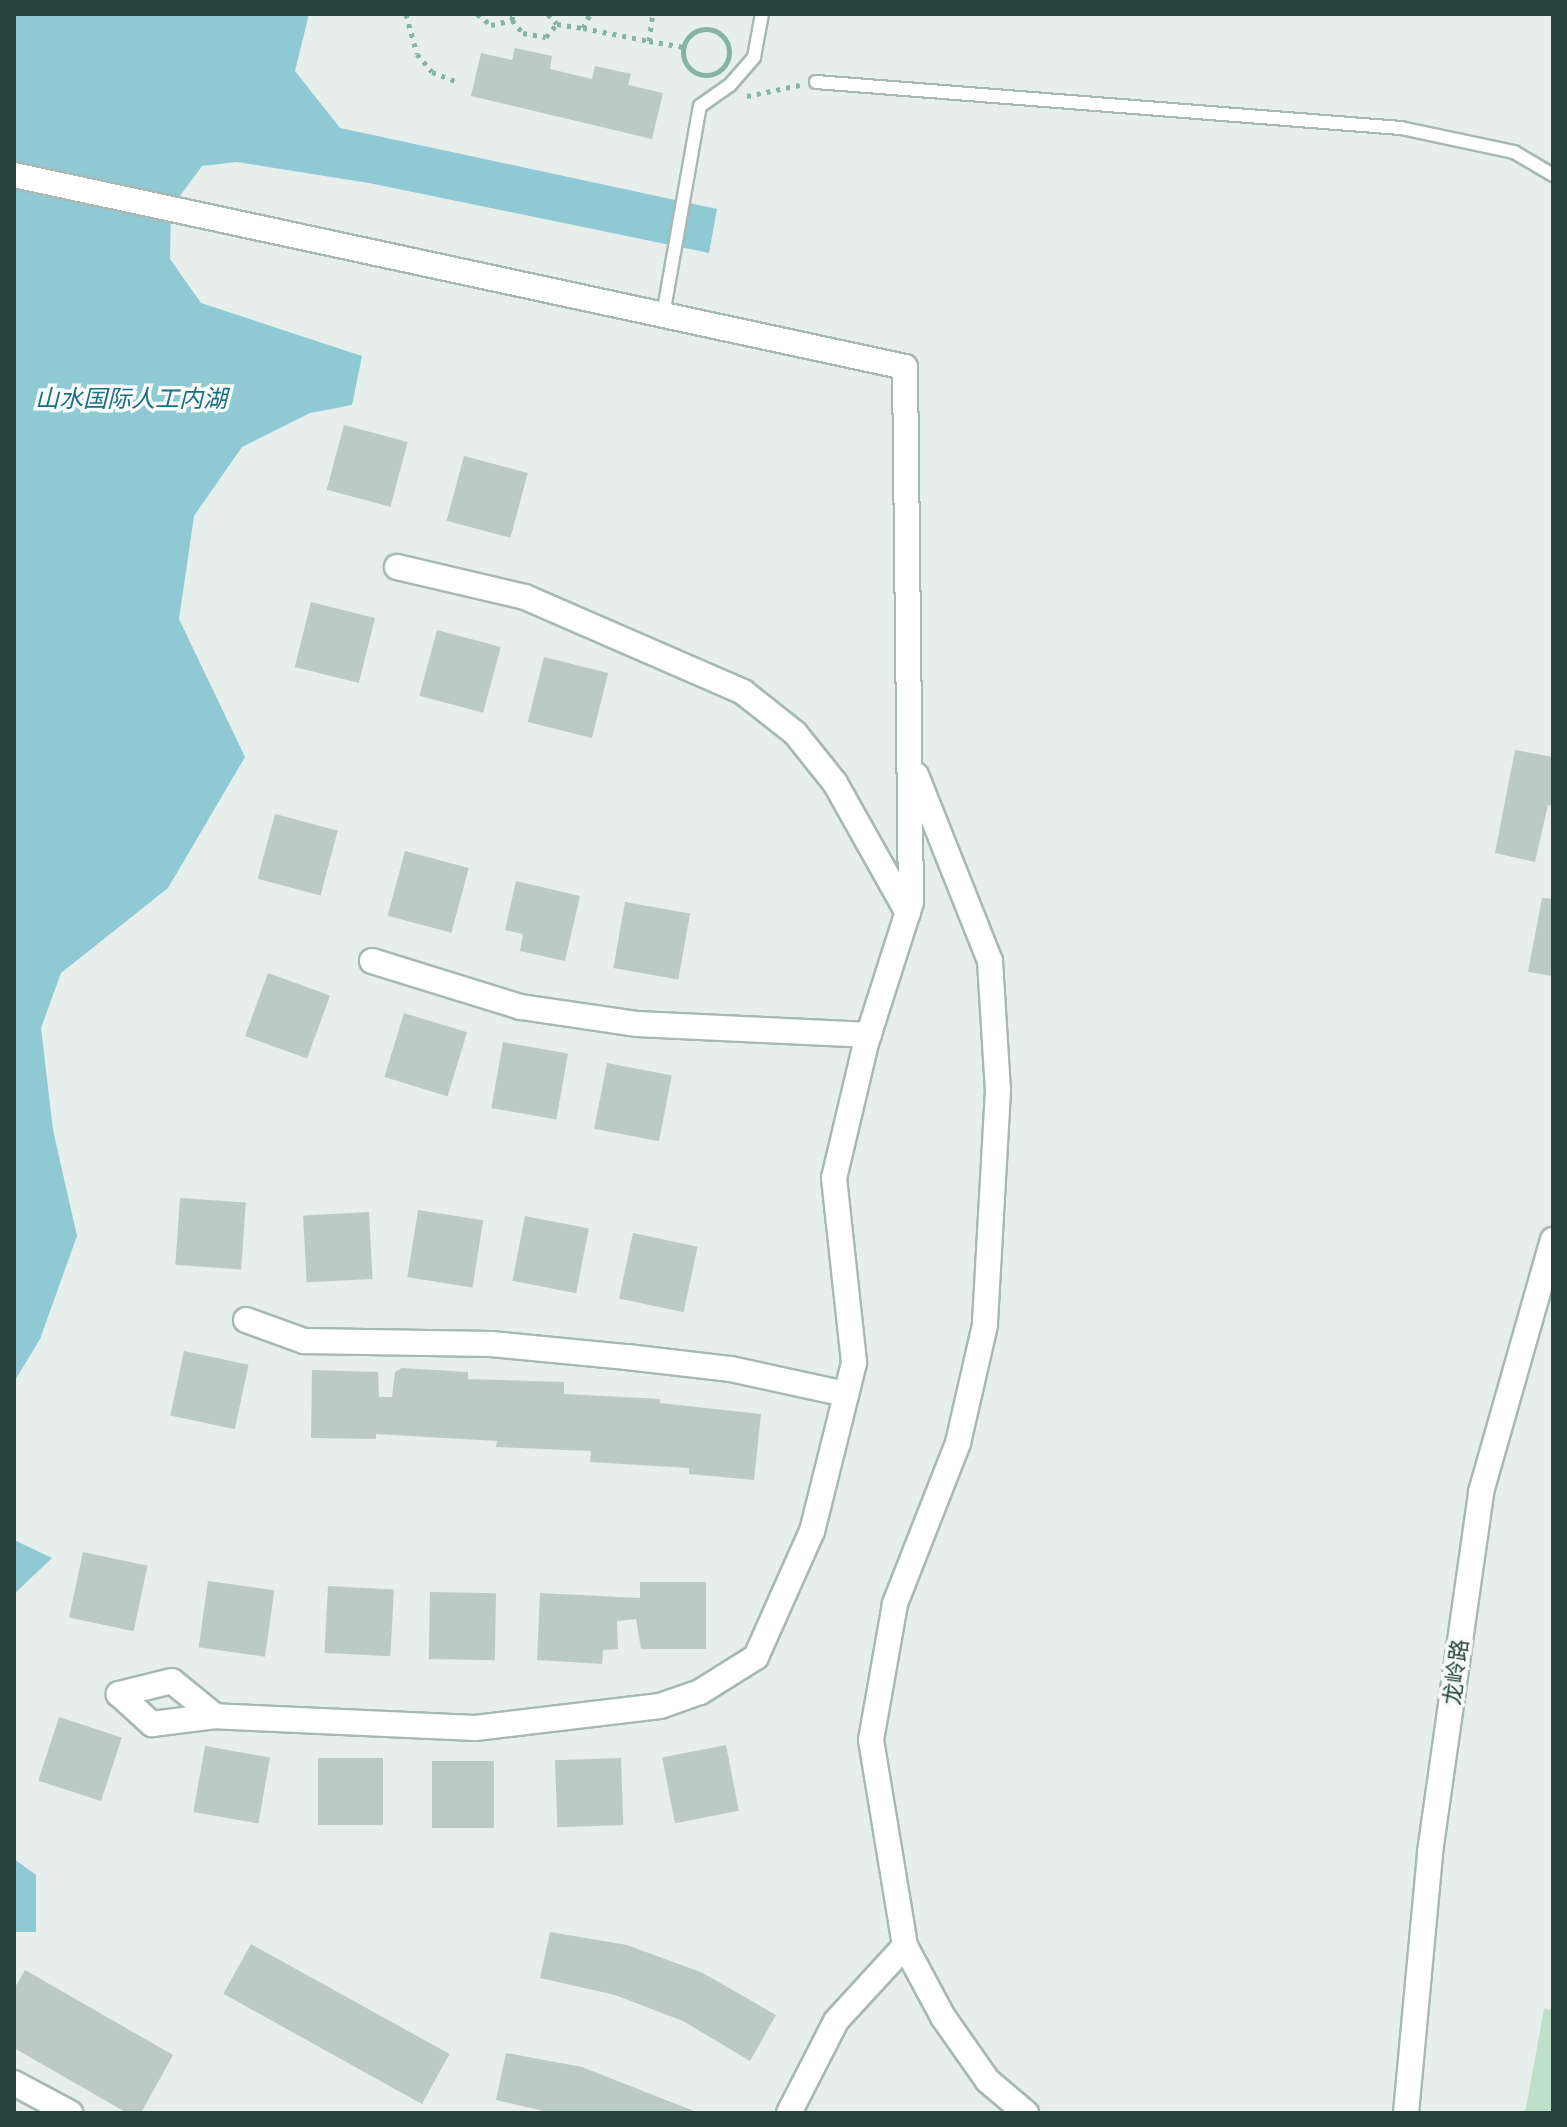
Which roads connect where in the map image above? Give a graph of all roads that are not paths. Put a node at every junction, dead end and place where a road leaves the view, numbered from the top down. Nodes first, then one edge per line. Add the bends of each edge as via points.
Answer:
1 (762, 14) edge
2 (816, 82) road end
3 (14, 175) edge
4 (1553, 175) edge
5 (663, 315) junction
6 (397, 567) dead end
7 (910, 761) junction
8 (908, 913) junction
9 (372, 961) dead end
10 (869, 1035) junction
11 (1553, 1240) edge
12 (246, 1320) dead end
13 (846, 1394) junction
14 (215, 1716) dead end
15 (905, 1946) junction
16 (14, 2083) edge
17 (70, 2113) edge
18 (789, 2113) edge
19 (1026, 2113) edge
20 (1406, 2113) edge

1 - 5 lane via 754,57 730,85 700,106
2 - 4 lane via 1401,128 1514,152
3 - 5 street
5 - 7 street via 905,367
6 - 8 street via 525,597 743,692 795,733 835,783
7 - 8 street
7 - 15 street via 990,961 998,1090 985,1325 958,1443 895,1604 871,1740
8 - 10 street
9 - 10 street via 521,1007 638,1024
10 - 13 street via 834,1178 854,1363
11 - 20 street, 龙岭路 via 1481,1492 1430,1852
12 - 13 street via 304,1341 491,1344 627,1357 731,1369
13 - 14 street via 812,1531 756,1657 700,1692 660,1706 475,1728
15 - 18 street via 836,2021
15 - 19 street via 943,2017 988,2081
16 - 17 street

